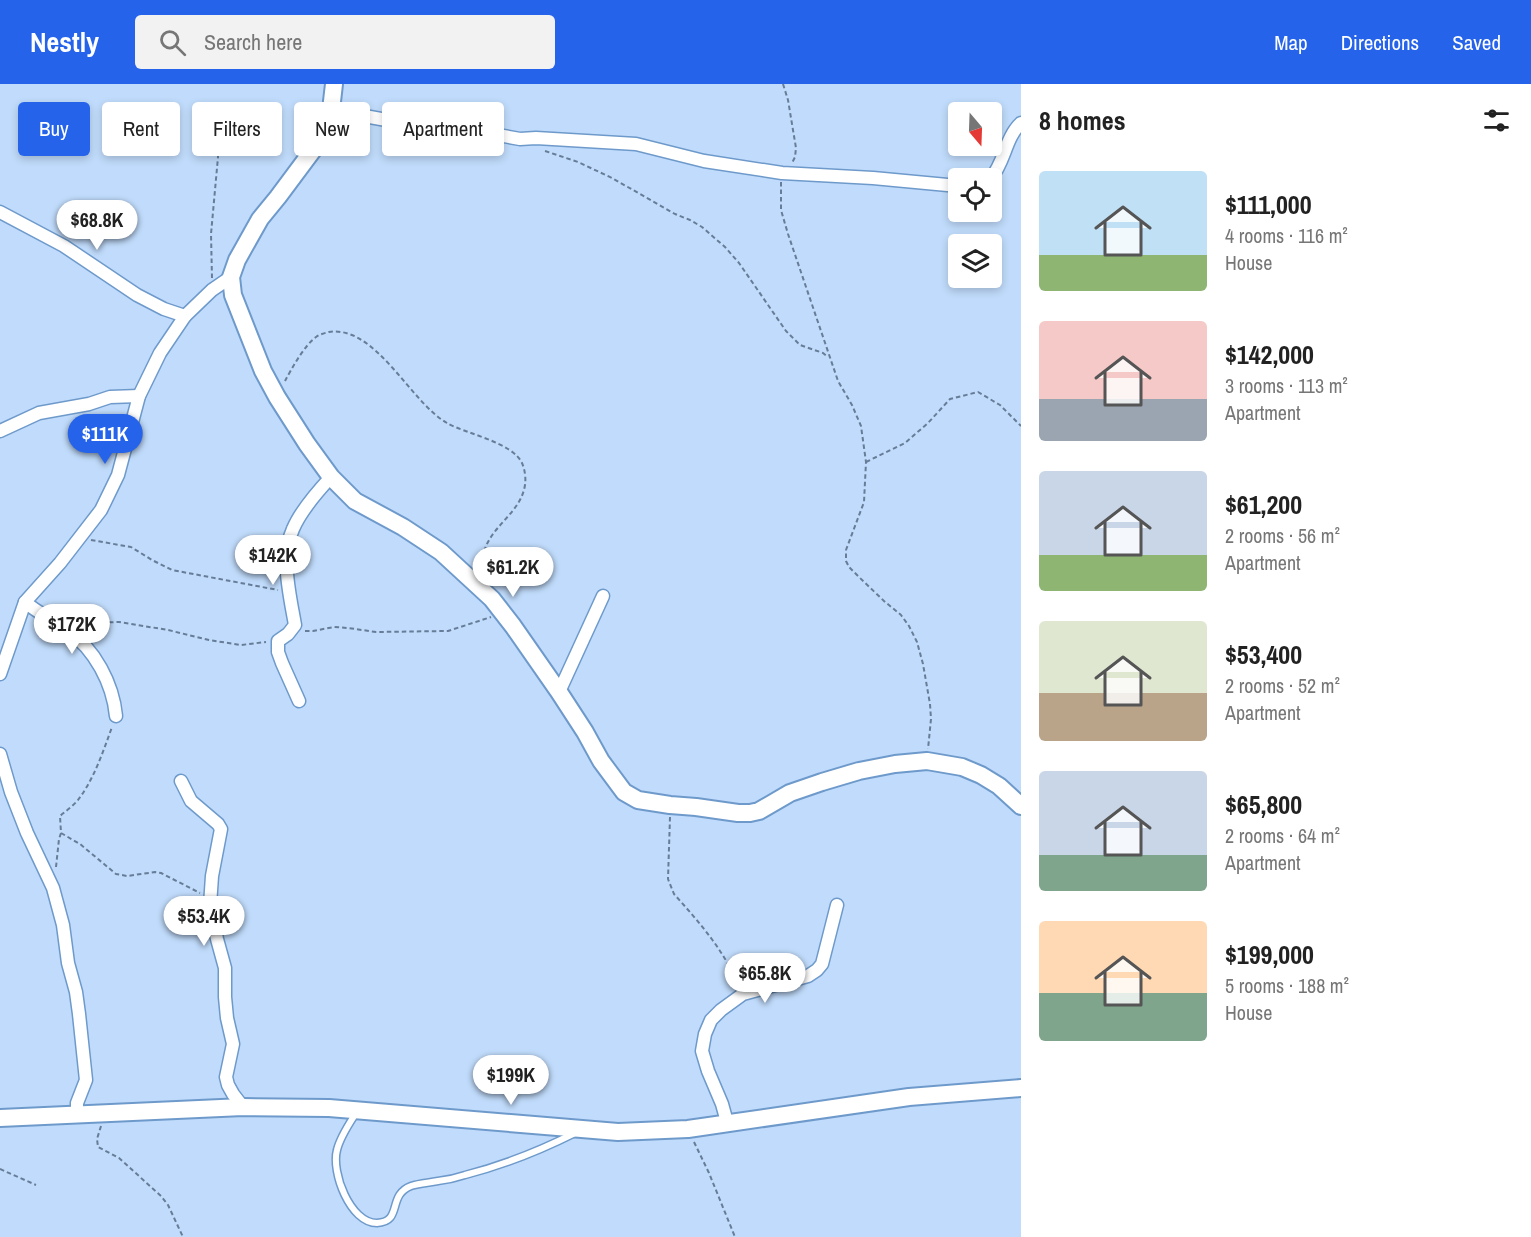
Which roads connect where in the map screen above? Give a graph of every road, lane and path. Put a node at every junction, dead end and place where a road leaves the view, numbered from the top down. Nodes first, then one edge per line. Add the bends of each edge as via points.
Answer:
1 (334, 84) edge
2 (783, 84) edge
3 (332, 102) edge
4 (370, 117) edge
5 (1021, 123) edge
6 (540, 149) dead end
7 (218, 156) edge
8 (309, 156) edge
9 (998, 168) edge
10 (782, 173) junction
11 (948, 185) edge
12 (0, 212) edge
13 (231, 276) junction
14 (212, 290) junction
15 (185, 316) junction
16 (830, 358) junction
17 (139, 396) junction
18 (277, 397) junction
19 (1021, 426) edge
20 (0, 431) edge
21 (867, 462) junction
22 (331, 477) junction
23 (79, 538) junction
24 (478, 586) junction
25 (290, 591) junction
26 (603, 596) dead end
27 (25, 602) junction
28 (503, 613) junction
29 (295, 625) junction
30 (69, 631) junction
31 (278, 641) junction
32 (0, 674) edge
33 (559, 692) junction
34 (299, 701) dead end
35 (116, 717) joint
36 (0, 754) edge
37 (927, 761) junction
38 (180, 781) dead end
39 (670, 805) junction
40 (1021, 806) edge
41 (61, 833) junction
42 (53, 888) junction
43 (210, 899) junction
44 (837, 905) dead end
45 (743, 994) junction
46 (1021, 1088) edge
47 (243, 1107) junction
48 (357, 1110) junction
49 (104, 1114) junction
50 (77, 1115) junction
51 (0, 1118) edge
52 (727, 1122) junction
53 (688, 1128) junction
54 (581, 1130) junction
55 (0, 1168) edge
56 (36, 1185) dead end
57 (183, 1237) edge
58 (735, 1237) edge

1 - 3 street
2 - 10 path via 796,148 790,166
4 - 10 street via 520,139 636,144 741,168
5 - 9 street via 1015,128
6 - 16 path via 604,174 702,227 739,262 786,331 800,345
7 - 14 path via 211,234
8 - 13 street via 260,219
10 - 11 street
10 - 16 path via 781,210
12 - 15 street via 64,246 136,295
13 - 14 street
13 - 18 street via 233,295
14 - 15 street
15 - 17 street via 160,353
16 - 21 path via 861,426
17 - 20 street via 110,396 39,413
17 - 23 street via 118,475 101,510
18 - 22 street
18 - 24 path via 316,337 340,331 355,335 379,354 446,423 492,440 522,462 526,477 523,496 486,546
19 - 21 path via 1000,405 978,392 950,399 904,443
21 - 37 path via 864,502 846,550 846,561 901,615 917,642 930,704
22 - 24 street via 355,501 421,538
22 - 25 street via 314,495 292,530 287,576
23 - 25 path via 131,548 172,570
23 - 27 street
24 - 28 street
25 - 29 street
26 - 33 street
27 - 30 street
27 - 32 street
28 - 29 path via 448,631 376,632 334,627 313,631 300,630
28 - 33 street
29 - 31 street
30 - 31 path via 92,623 119,622 241,645
30 - 35 street via 106,677
31 - 34 street via 278,652
33 - 39 street via 624,792 638,800
35 - 41 path via 88,784 78,800 60,816
36 - 42 street via 27,833
37 - 39 street via 859,771 790,793 750,813
37 - 40 street via 981,775
38 - 43 street via 191,801 221,829
39 - 45 path via 670,887 717,944
41 - 42 path
41 - 43 path via 81,844 116,874 161,873
42 - 50 street via 76,992 86,1080 77,1102
43 - 47 street via 225,968 227,1018 233,1044 226,1077 232,1094
44 - 45 street via 822,964 817,970
45 - 52 street via 711,1020 702,1051
46 - 52 street via 909,1097
47 - 48 street
47 - 49 street
48 - 54 street
48 - 54 lane via 337,1149 338,1175 351,1206 362,1218 373,1222 390,1218 399,1194 406,1188 518,1160
49 - 50 street
49 - 57 path via 98,1147 119,1158 161,1196
50 - 51 street
52 - 53 street
53 - 54 street
53 - 58 path
55 - 56 path

